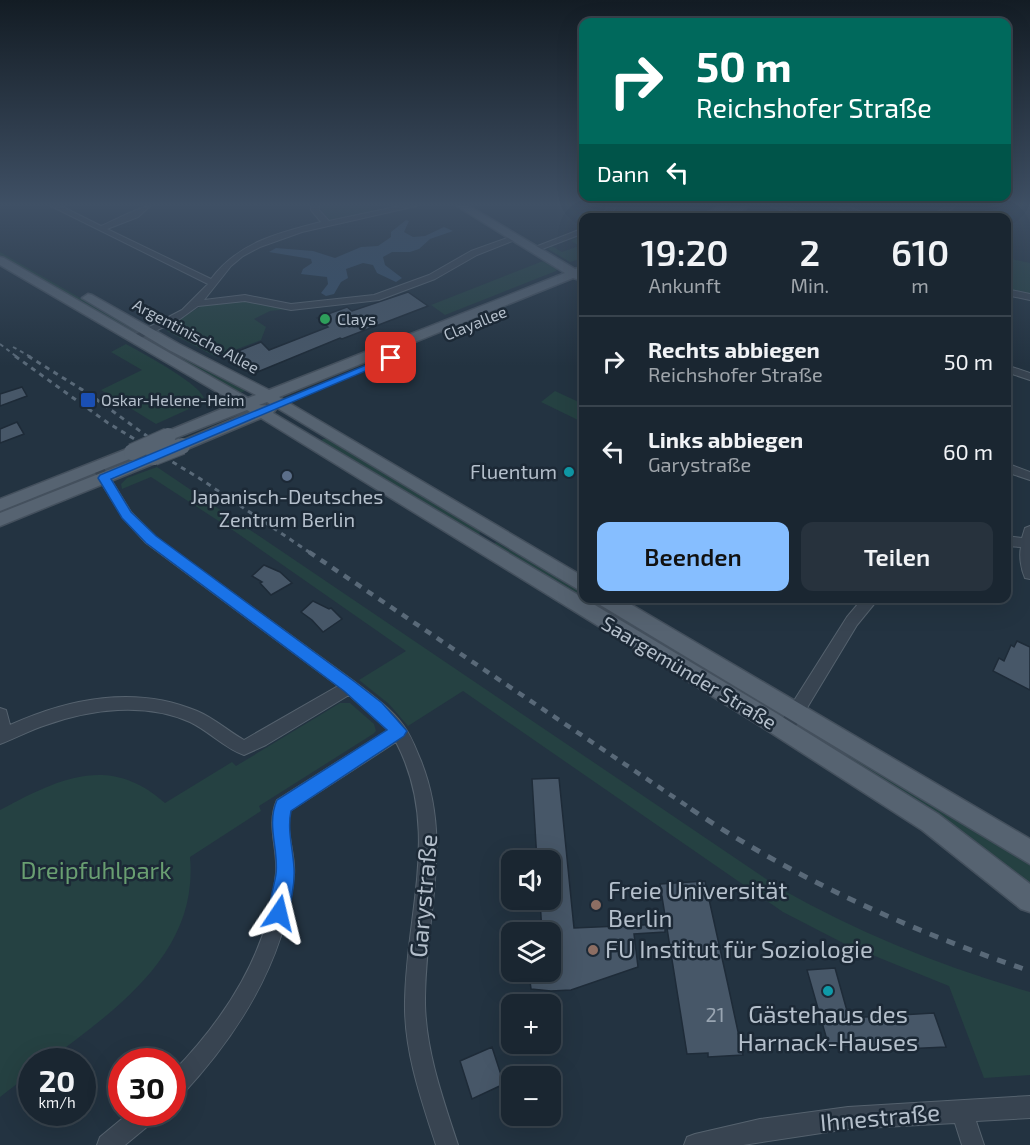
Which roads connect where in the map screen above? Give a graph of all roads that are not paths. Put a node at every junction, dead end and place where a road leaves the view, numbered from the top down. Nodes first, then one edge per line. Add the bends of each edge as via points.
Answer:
1 (18, 259) edge
2 (162, 259) edge
3 (233, 259) edge
4 (463, 259) edge
5 (553, 259) edge
6 (0, 260) edge
7 (579, 274) edge
8 (579, 277) edge
9 (212, 282) junction
10 (1011, 293) edge
11 (1030, 297) edge
12 (194, 304) junction
13 (140, 335) junction
14 (1011, 370) edge
15 (1030, 377) edge
16 (264, 404) junction
17 (1011, 468) edge
18 (100, 472) junction
19 (1030, 476) edge
20 (0, 505) edge
21 (0, 519) edge
22 (1029, 537) edge
23 (1011, 540) edge
24 (1030, 574) edge
25 (579, 583) edge
26 (579, 594) edge
27 (593, 603) edge
28 (612, 603) edge
29 (868, 603) edge
30 (350, 687) junction
31 (0, 715) edge
32 (790, 722) junction
33 (399, 731) junction
34 (3, 736) edge
35 (1030, 852) edge
36 (1030, 900) edge
37 (186, 1075) edge
38 (1030, 1107) edge
39 (962, 1111) junction
40 (131, 1126) edge
41 (108, 1145) edge
42 (447, 1145) edge
43 (695, 1145) edge
44 (973, 1145) edge

1 - 13 main road, Argentinische Allee
2 - 9 street
3 - 9 street
4 - 12 street via 432,278 376,298 291,307 245,298
5 - 7 main road
6 - 13 main road, Argentinische Allee
8 - 16 main road, Clayallee
9 - 12 street
10 - 11 street
12 - 13 street
13 - 16 main road, Argentinische Allee
13 - 16 main road, Argentinische Allee
14 - 15 street
16 - 18 main road, Clayallee, bridge via 182,446
16 - 18 main road, Clayallee, bridge via 168,436
16 - 25 main road
16 - 26 main road, Saargemünder Straße
17 - 19 street
18 - 20 main road, Clayallee
18 - 21 main road, Clayallee
18 - 30 street, Garystraße via 127,515 151,540
22 - 23 street
22 - 24 street via 1026,553
27 - 32 main road, Saargemünder Straße
28 - 32 main road, Saargemünder Straße
29 - 32 street via 852,621
30 - 33 street, Garystraße
30 - 34 street via 244,748 192,716 136,703 78,708
31 - 34 street
32 - 35 main road, Saargemünder Straße
32 - 36 main road, Saargemünder Straße via 930,822
33 - 37 street via 283,806 280,822 285,871 279,913 265,956 235,1014
33 - 42 street, Garystraße via 422,780 430,819 415,1003 423,1057
38 - 39 street, Ihnestraße
39 - 43 street, Ihnestraße via 848,1118 760,1130
39 - 44 street
40 - 41 street

